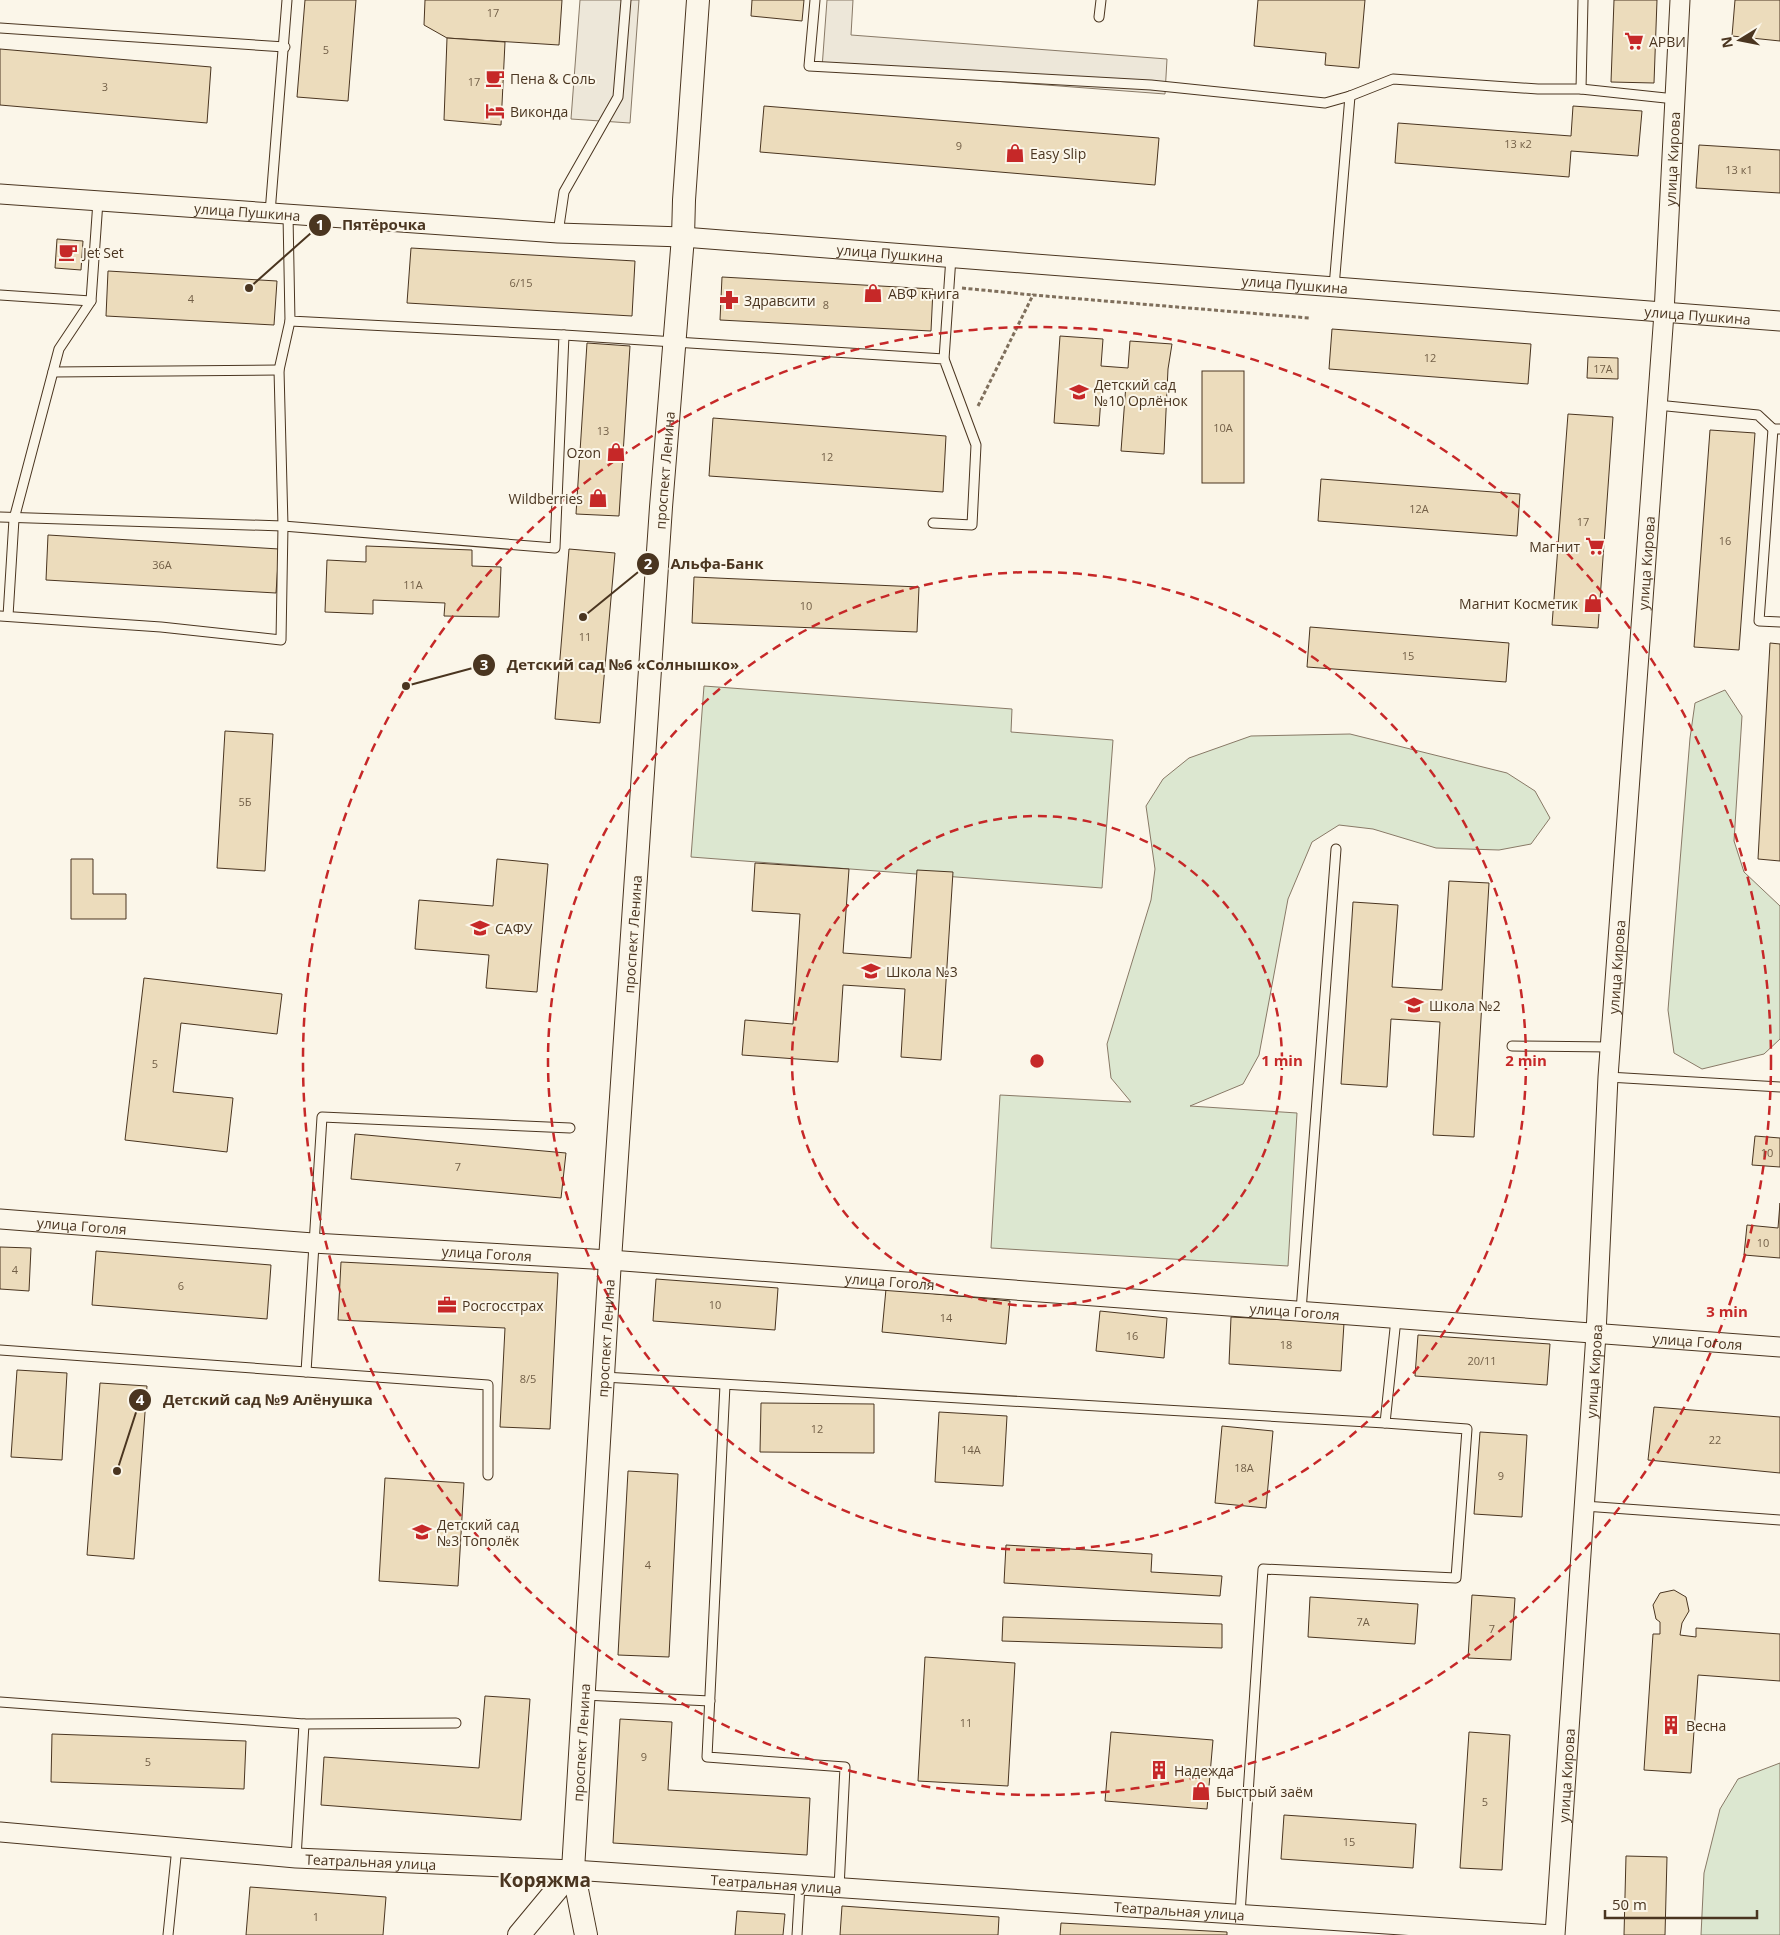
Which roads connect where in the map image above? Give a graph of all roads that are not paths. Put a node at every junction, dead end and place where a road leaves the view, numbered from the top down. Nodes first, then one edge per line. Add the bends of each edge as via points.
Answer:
1 (287, 0) edge
2 (626, 0) edge
3 (698, 0) edge
4 (815, 0) edge
5 (1101, 0) edge
6 (1583, 0) edge
7 (1680, 0) edge
8 (1099, 16) dead end
9 (0, 28) edge
10 (284, 47) junction
11 (1581, 89) junction
12 (1350, 96) junction
13 (1675, 99) junction
14 (0, 194) edge
15 (98, 201) junction
16 (279, 214) junction
17 (558, 233) junction
18 (683, 237) junction
19 (951, 257) junction
20 (1334, 287) junction
21 (0, 295) edge
22 (91, 301) junction
23 (1664, 313) junction
24 (290, 321) junction
25 (1780, 321) edge
26 (564, 335) junction
27 (675, 342) junction
28 (944, 359) junction
29 (279, 370) junction
30 (53, 372) junction
31 (1657, 405) junction
32 (1776, 429) edge
33 (0, 518) edge
34 (14, 519) junction
35 (933, 523) dead end
36 (284, 526) junction
37 (4, 616) edge
38 (1780, 622) edge
39 (1336, 849) dead end
40 (1512, 1046) dead end
41 (1610, 1047) junction
42 (1608, 1077) junction
43 (1780, 1088) edge
44 (570, 1128) dead end
45 (0, 1219) edge
46 (313, 1243) junction
47 (610, 1260) junction
48 (1300, 1311) junction
49 (1396, 1319) junction
50 (1596, 1334) junction
51 (1780, 1347) edge
52 (0, 1350) edge
53 (306, 1372) junction
54 (604, 1378) junction
55 (726, 1385) junction
56 (1385, 1423) junction
57 (488, 1475) dead end
58 (1584, 1506) junction
59 (1780, 1520) edge
60 (584, 1695) junction
61 (710, 1701) junction
62 (0, 1702) edge
63 (304, 1724) junction
64 (456, 1724) dead end
65 (0, 1832) edge
66 (177, 1848) junction
67 (296, 1858) junction
68 (573, 1870) junction
69 (800, 1885) junction
70 (839, 1888) junction
71 (1240, 1914) junction
72 (168, 1935) edge
73 (519, 1935) edge
74 (586, 1935) edge
75 (797, 1935) edge
76 (1554, 1935) edge

1 - 10 lane
2 - 17 lane via 618,96 564,192
3 - 18 street, проспект Ленина
4 - 12 lane via 809,66 1151,85 1325,103
5 - 8 lane
6 - 11 lane
7 - 13 street, улица Кирова
9 - 10 lane
10 - 16 lane
11 - 12 lane via 1538,90 1393,79
11 - 13 lane
12 - 20 lane
13 - 23 street, улица Кирова
14 - 15 street, улица Пушкина
15 - 16 street, улица Пушкина
15 - 22 lane
16 - 17 street, улица Пушкина
16 - 24 lane
17 - 18 street, улица Пушкина
18 - 19 street, улица Пушкина
18 - 27 street, проспект Ленина
19 - 20 street, улица Пушкина
19 - 28 lane
20 - 23 street, улица Пушкина
21 - 22 lane
22 - 30 lane via 59,349
23 - 25 street, улица Пушкина
23 - 31 street, улица Кирова
24 - 26 lane
24 - 29 lane
26 - 27 lane
26 - 36 lane via 555,548
27 - 28 lane
27 - 47 street, проспект Ленина
28 - 35 lane via 976,446 972,525
29 - 30 lane
29 - 36 lane
30 - 34 lane
31 - 32 lane via 1758,415
31 - 41 street, улица Кирова
32 - 38 lane via 1759,621
33 - 34 lane
34 - 36 lane
34 - 37 lane
36 - 37 lane via 281,640 161,627
39 - 48 lane
40 - 41 lane
41 - 42 street, улица Кирова
42 - 43 lane
42 - 50 street, улица Кирова
44 - 46 lane via 322,1117
45 - 46 street, улица Гоголя
46 - 47 street, улица Гоголя
46 - 53 lane
47 - 48 street, улица Гоголя
47 - 54 street, проспект Ленина
48 - 49 street, улица Гоголя
49 - 50 street, улица Гоголя
49 - 56 lane
50 - 51 street, улица Гоголя
50 - 58 street, улица Кирова
52 - 53 lane
53 - 57 lane via 488,1385
54 - 55 lane
54 - 60 street, проспект Ленина
55 - 56 lane
55 - 61 lane
56 - 71 lane via 1467,1429 1456,1578 1263,1568
58 - 59 lane
58 - 76 street, улица Кирова
60 - 61 lane
60 - 68 street, проспект Ленина
61 - 70 lane via 708,1757 845,1767
62 - 63 lane
63 - 64 lane
63 - 67 lane
65 - 66 street, Театральная улица
66 - 67 street, Театральная улица
66 - 72 lane
67 - 68 street, Театральная улица
68 - 69 street, Театральная улица
68 - 73 street
68 - 74 street, проспект Ленина
69 - 70 street, Театральная улица
69 - 75 lane
70 - 71 street, Театральная улица
71 - 76 street, Театральная улица

